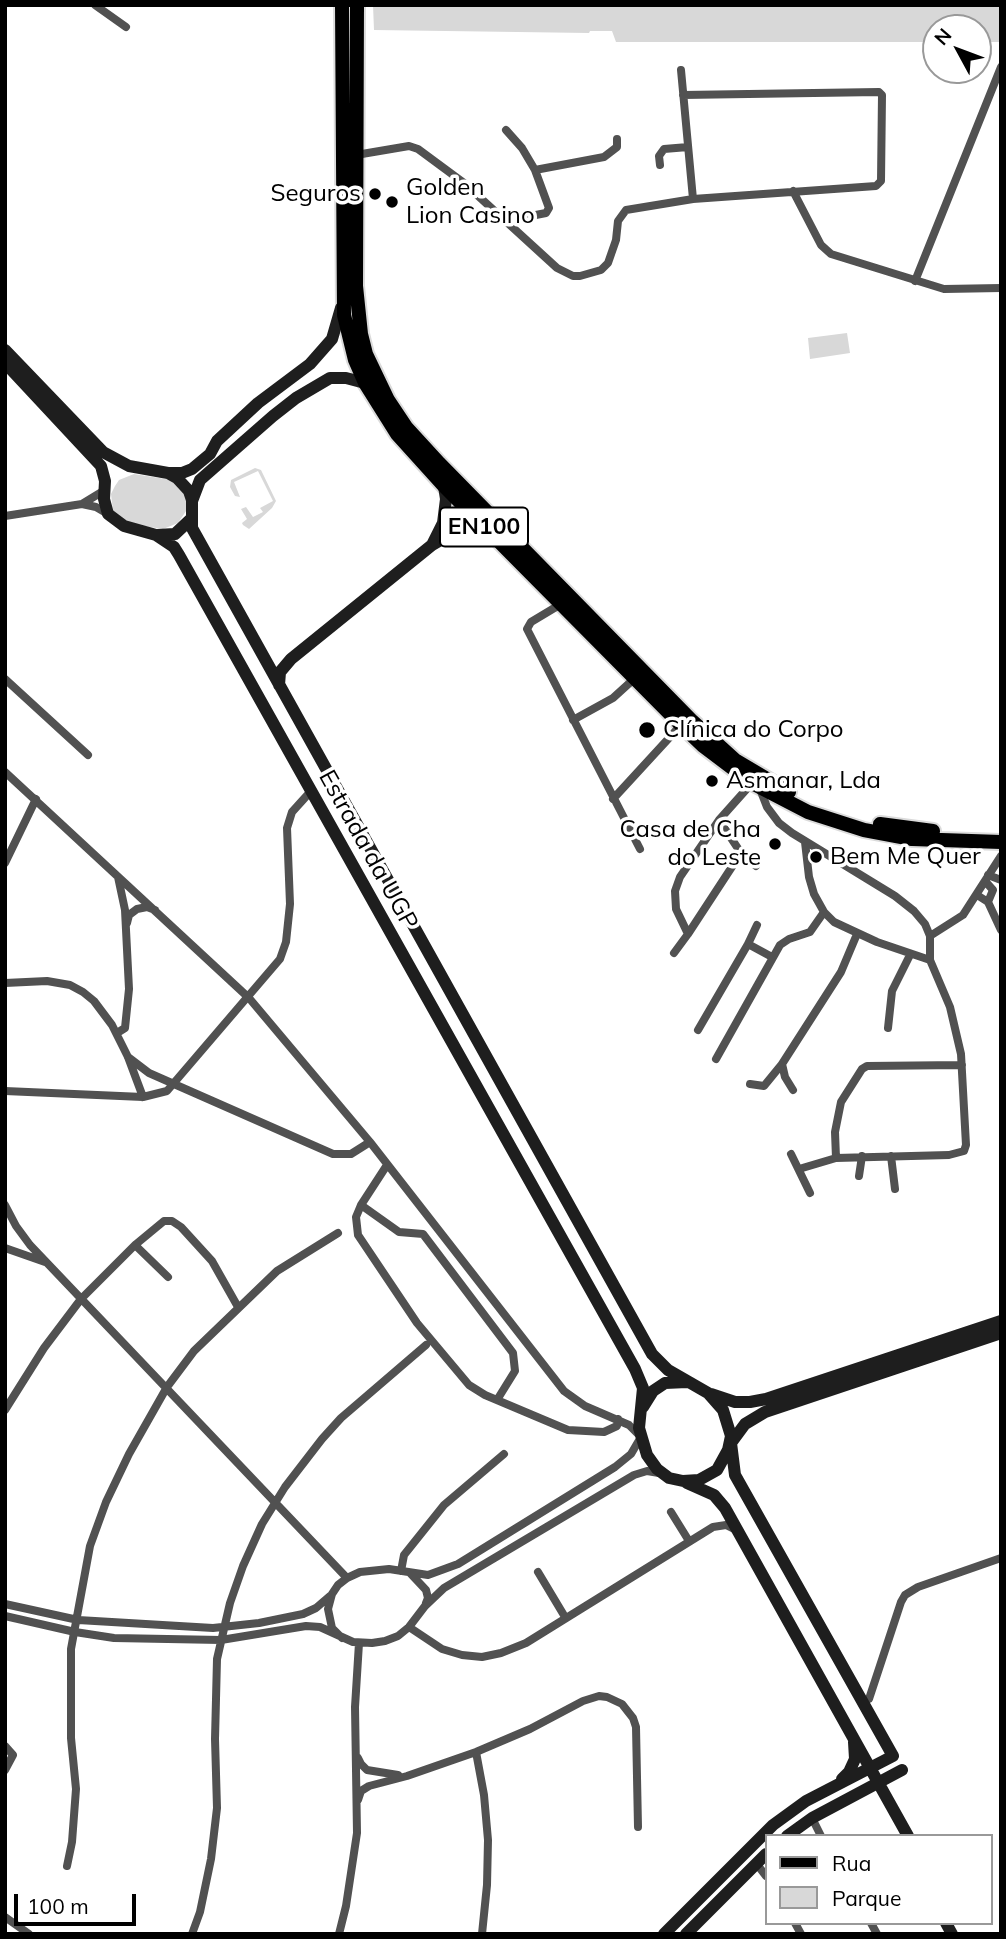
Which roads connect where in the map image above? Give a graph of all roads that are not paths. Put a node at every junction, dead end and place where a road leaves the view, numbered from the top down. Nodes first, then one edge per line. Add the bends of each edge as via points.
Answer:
1 (95, 5) edge
2 (342, 5) edge
3 (357, 5) edge
4 (125, 27) dead end
5 (1001, 68) edge
6 (681, 70) dead end
7 (683, 95) junction
8 (506, 130) dead end
9 (617, 139) dead end
10 (688, 147) junction
11 (356, 155) junction
12 (660, 165) dead end
13 (535, 170) junction
14 (793, 191) junction
15 (693, 199) junction
16 (505, 221) junction
17 (915, 281) junction
18 (1001, 288) edge
19 (343, 290) junction
20 (5, 350) edge
21 (5, 363) edge
22 (310, 364) junction
23 (321, 382) junction
24 (365, 383) junction
25 (129, 466) junction
26 (168, 473) junction
27 (444, 486) junction
28 (105, 490) junction
29 (192, 501) junction
30 (82, 504) junction
31 (108, 514) junction
32 (5, 516) edge
33 (191, 519) junction
34 (489, 532) junction
35 (156, 535) junction
36 (432, 545) junction
37 (561, 604) junction
38 (262, 656) junction
39 (291, 659) junction
40 (635, 678) junction
41 (5, 679) edge
42 (279, 685) junction
43 (573, 720) junction
44 (681, 725) junction
45 (88, 755) dead end
46 (5, 772) edge
47 (755, 785) junction
48 (311, 792) junction
49 (36, 799) junction
50 (612, 799) junction
51 (719, 820) junction
52 (1001, 832) edge
53 (804, 842) junction
54 (1001, 842) edge
55 (640, 849) dead end
56 (741, 853) junction
57 (1001, 856) edge
58 (5, 863) edge
59 (755, 866) dead end
60 (114, 872) junction
61 (986, 878) junction
62 (1001, 880) edge
63 (977, 895) junction
64 (988, 902) junction
65 (158, 911) junction
66 (824, 912) junction
67 (757, 925) dead end
68 (125, 926) junction
69 (1001, 930) edge
70 (688, 934) junction
71 (857, 934) junction
72 (930, 936) junction
73 (748, 944) junction
74 (674, 953) dead end
75 (910, 955) junction
76 (772, 957) junction
77 (930, 960) junction
78 (5, 983) edge
79 (249, 998) junction
80 (888, 1028) dead end
81 (698, 1030) dead end
82 (117, 1033) junction
83 (128, 1057) junction
84 (716, 1059) dead end
85 (782, 1064) junction
86 (962, 1065) junction
87 (174, 1084) junction
88 (751, 1084) dead end
89 (793, 1090) dead end
90 (5, 1091) edge
91 (143, 1097) junction
92 (370, 1142) junction
93 (791, 1154) dead end
94 (862, 1156) junction
95 (891, 1156) junction
96 (836, 1158) junction
97 (387, 1165) junction
98 (799, 1169) junction
99 (859, 1176) dead end
100 (895, 1189) dead end
101 (810, 1193) dead end
102 (5, 1205) edge
103 (361, 1205) junction
104 (338, 1233) dead end
105 (135, 1245) junction
106 (5, 1248) edge
107 (48, 1263) junction
108 (167, 1277) dead end
109 (81, 1299) junction
110 (238, 1307) junction
111 (1001, 1321) edge
112 (1001, 1333) edge
113 (426, 1345) dead end
114 (690, 1383) junction
115 (167, 1387) junction
116 (708, 1393) junction
117 (497, 1400) junction
118 (642, 1408) junction
119 (5, 1409) edge
120 (618, 1419) junction
121 (641, 1437) junction
122 (731, 1443) junction
123 (504, 1454) dead end
124 (662, 1474) junction
125 (677, 1480) junction
126 (719, 1501) junction
127 (275, 1504) junction
128 (671, 1512) dead end
129 (713, 1527) junction
130 (739, 1534) junction
131 (689, 1541) junction
132 (1001, 1558) edge
133 (401, 1571) junction
134 (538, 1572) dead end
135 (410, 1573) junction
136 (346, 1578) junction
137 (332, 1594) junction
138 (5, 1604) edge
139 (425, 1606) junction
140 (5, 1616) edge
141 (565, 1617) junction
142 (78, 1620) junction
143 (224, 1627) junction
144 (410, 1627) junction
145 (75, 1633) junction
146 (342, 1638) junction
147 (221, 1640) junction
148 (359, 1643) junction
149 (869, 1699) dead end
150 (852, 1735) junction
151 (5, 1746) edge
152 (355, 1749) junction
153 (476, 1752) junction
154 (870, 1768) junction
155 (5, 1770) edge
156 (902, 1770) dead end
157 (407, 1776) junction
158 (878, 1782) junction
159 (831, 1788) junction
160 (358, 1800) junction
161 (836, 1804) junction
162 (895, 1813) junction
163 (812, 1818) junction
164 (638, 1827) dead end
165 (790, 1834) edge
166 (820, 1834) edge
167 (907, 1834) edge
168 (761, 1858) edge
169 (66, 1866) dead end
170 (5, 1917) edge
171 (29, 1934) edge
172 (192, 1934) edge
173 (339, 1934) edge
174 (482, 1934) edge
175 (664, 1934) edge
176 (686, 1934) edge

1 - 4 street
2 - 19 main road, EN100
3 - 11 main road, EN100
5 - 17 street
6 - 7 street
7 - 10 street
7 - 14 street via 881,94 880,185
8 - 13 street
9 - 13 street via 617,147 604,157
10 - 12 street via 664,149
10 - 15 street
11 - 16 street via 409,146 418,149
11 - 52 main road, EN100 via 356,286 366,354 400,418 439,463 691,720 753,772 810,802 874,822 931,831
13 - 16 street via 548,212
14 - 15 street
14 - 17 street via 826,250
15 - 16 street via 626,210 618,221 608,264 580,276 557,268
17 - 18 street via 944,289
19 - 22 main road via 335,332
19 - 24 main road, EN100 via 349,339
20 - 25 main road via 103,452
21 - 28 main road via 101,466
22 - 23 main road via 323,368
22 - 26 main road via 258,403 192,469
23 - 24 main road via 340,377
23 - 29 main road via 214,466 196,485
24 - 27 main road, EN100 via 397,434
25 - 26 main road
25 - 28 main road via 113,477
26 - 29 main road via 183,483
27 - 34 main road, EN100
27 - 36 main road via 443,523
28 - 30 street
28 - 31 main road
29 - 33 main road
30 - 31 street
30 - 32 street
31 - 35 main road, Estrada da UGP via 124,526
33 - 35 main road via 174,534
33 - 38 main road via 196,537
34 - 36 main road via 456,531
34 - 37 main road, EN100
35 - 48 main road, Estrada da UGP via 179,555
36 - 39 main road
37 - 40 main road, EN100
37 - 43 street via 527,629
38 - 39 main road via 276,664
38 - 42 main road
39 - 42 main road via 280,672
40 - 43 street via 613,698
40 - 44 main road, EN100
41 - 45 street
42 - 114 main road via 652,1354
43 - 50 street
44 - 47 main road, EN100
44 - 50 street
46 - 49 street
47 - 51 street
47 - 53 street via 779,823
47 - 54 main road, EN100 via 808,811 863,830 912,839
48 - 79 street via 292,812 287,828 290,904 286,942 281,958
48 - 118 main road, Estrada da UGP via 635,1369 643,1388
49 - 58 street
49 - 60 street
50 - 55 street
51 - 56 street
51 - 70 street via 680,877 676,891 676,909
53 - 66 street via 809,877
53 - 72 street via 895,896 914,911
56 - 59 street
56 - 70 street
57 - 61 street
60 - 65 street
60 - 68 street via 120,881
61 - 62 street
61 - 63 street
61 - 64 street via 993,890
63 - 64 street
63 - 72 street via 963,915
64 - 69 street
65 - 68 street via 137,909
65 - 79 street
66 - 71 street
66 - 76 street via 810,932 789,939
67 - 73 street
68 - 82 street via 129,989 125,1028
70 - 74 street
71 - 75 street
71 - 85 street via 841,972
72 - 77 street
73 - 76 street
73 - 81 street
75 - 77 street
75 - 80 street via 892,991
76 - 84 street
77 - 86 street via 950,1007
78 - 82 street via 70,985 94,1001
79 - 87 street
79 - 92 street
82 - 83 street
83 - 87 street
83 - 91 street
85 - 88 street via 764,1086
85 - 89 street
86 - 95 street via 964,1151
86 - 96 street via 862,1069 841,1102
87 - 91 street
87 - 92 street via 333,1154 351,1154
90 - 91 street
92 - 97 street
93 - 98 street
94 - 95 street
94 - 96 street
94 - 99 street
95 - 100 street
96 - 98 street
97 - 103 street
97 - 120 street via 564,1391 585,1406
98 - 101 street
102 - 107 street via 22,1236
103 - 117 street via 356,1217 358,1235 416,1323 469,1385
103 - 117 street via 399,1232 423,1234 513,1353 515,1371
104 - 110 street via 277,1271
105 - 108 street
105 - 109 street
105 - 110 street via 164,1221 172,1221 212,1261
106 - 107 street
107 - 109 street
109 - 115 street
109 - 119 street
110 - 115 street via 194,1351
111 - 116 main road via 766,1399 735,1402
112 - 122 main road via 765,1412 745,1424
113 - 127 street via 335,1425
114 - 116 main road
114 - 118 main road via 666,1383 653,1391
115 - 127 street
115 - 142 street via 106,1502 90,1546
116 - 122 main road via 726,1416
117 - 120 street via 568,1430 604,1432 617,1426
118 - 120 street via 632,1418
118 - 121 main road, Estrada da UGP
120 - 121 street
121 - 124 main road, Estrada da UGP via 647,1455
121 - 135 street via 631,1454 615,1467 482,1550 428,1576
122 - 125 main road via 713,1473 699,1480
122 - 154 main road via 734,1475 893,1756
123 - 133 street via 437,1513 404,1555
124 - 125 main road
124 - 139 street via 647,1471 626,1479 444,1588
125 - 126 main road via 705,1489
126 - 129 street
126 - 130 main road
127 - 136 street
127 - 143 street via 243,1566
128 - 131 street
129 - 130 street via 726,1525
129 - 131 street
130 - 150 main road
131 - 141 street
132 - 149 street via 905,1595
133 - 135 street
133 - 136 street via 377,1569
134 - 141 street
135 - 139 street via 426,1590
136 - 137 street
137 - 143 street via 303,1614
137 - 146 street via 328,1617
138 - 142 street
139 - 144 street
140 - 145 street
141 - 144 street via 513,1649 482,1657 442,1649
142 - 143 street
142 - 145 street
143 - 147 street
144 - 148 street via 385,1641
145 - 147 street
145 - 169 street via 71,1726 76,1789
146 - 147 street via 306,1626
146 - 148 street
147 - 172 street via 215,1821 211,1859
148 - 152 street
150 - 154 main road
150 - 159 main road via 856,1751 852,1766
151 - 155 street via 13,1755
152 - 157 street via 367,1770
152 - 160 street
153 - 157 street
153 - 164 street via 590,1698 615,1700 628,1710 636,1727
153 - 174 street via 488,1840
154 - 158 main road
154 - 159 main road
156 - 158 main road
157 - 160 street via 369,1786
158 - 161 main road
158 - 162 main road
159 - 175 main road via 773,1825
160 - 173 street via 353,1869
161 - 162 main road via 870,1795
161 - 163 main road
162 - 167 main road
163 - 165 main road
163 - 166 street
168 - 176 main road
170 - 171 street

